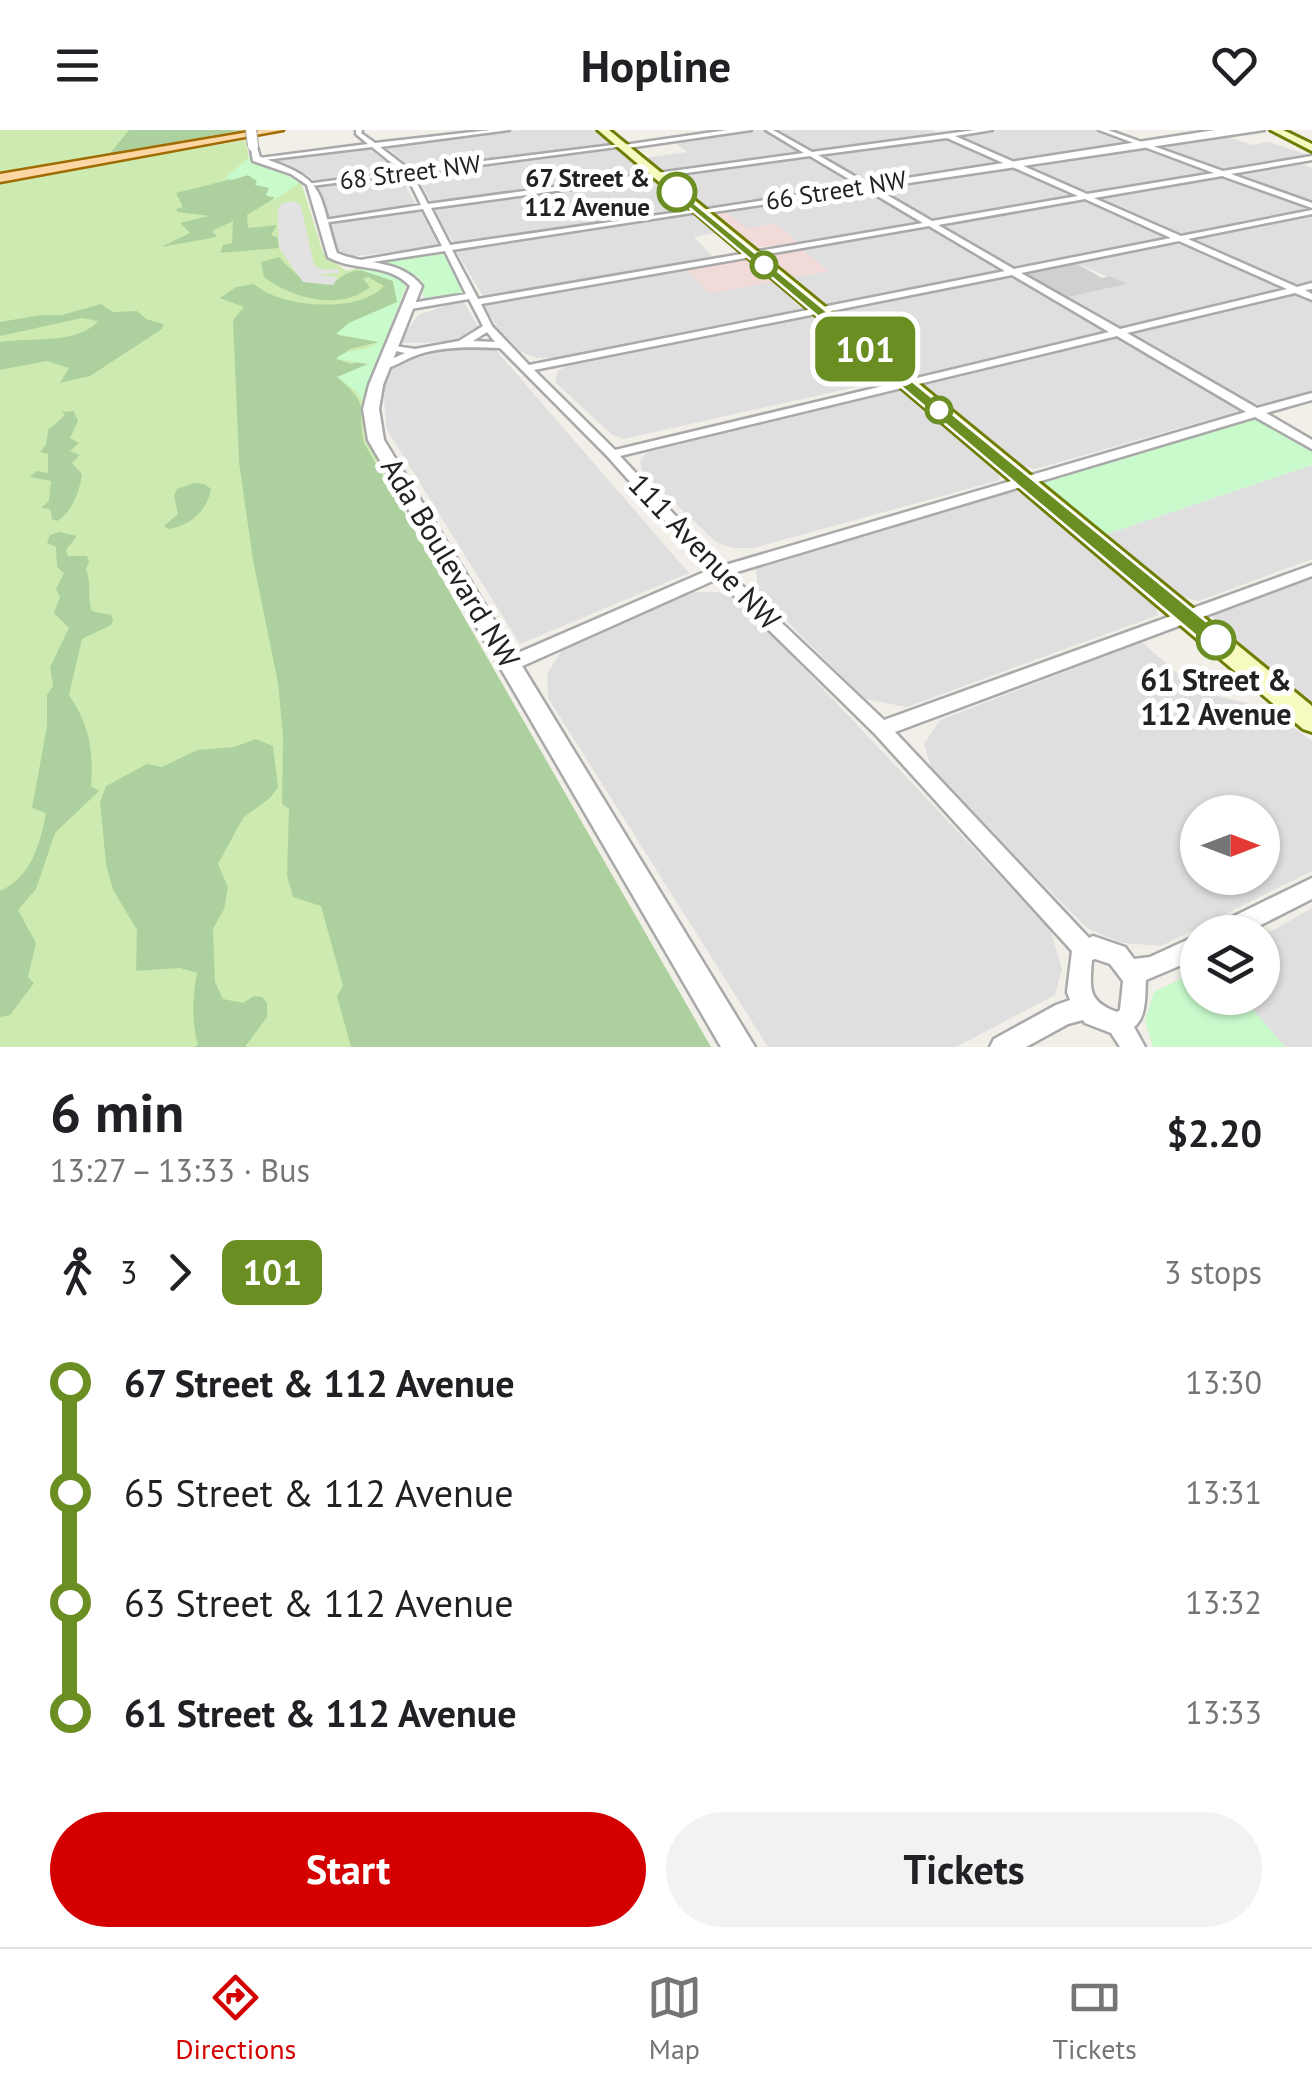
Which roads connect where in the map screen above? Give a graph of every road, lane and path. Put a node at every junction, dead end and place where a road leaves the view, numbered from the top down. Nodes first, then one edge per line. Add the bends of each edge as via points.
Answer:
1 (278, 130) edge
2 (287, 130) edge
3 (358, 130) edge
4 (506, 130) edge
5 (603, 130) edge
6 (748, 130) edge
7 (769, 130) edge
8 (936, 130) edge
9 (988, 130) edge
10 (1102, 130) edge
11 (1260, 130) edge
12 (1276, 130) edge
13 (257, 134) edge
14 (948, 136) junction
15 (1141, 144) junction
16 (373, 145) junction
17 (621, 146) junction
18 (1312, 148) edge
19 (811, 154) junction
20 (1312, 158) edge
21 (256, 159) junction
22 (1010, 164) junction
23 (408, 172) junction
24 (1222, 173) junction
25 (0, 176) edge
26 (657, 176) junction
27 (311, 184) junction
28 (865, 186) junction
29 (1084, 196) junction
30 (426, 207) junction
31 (1312, 209) edge
32 (700, 211) junction
33 (322, 222) junction
34 (930, 223) junction
35 (1179, 238) junction
36 (448, 250) junction
37 (750, 254) junction
38 (353, 262) junction
39 (1012, 272) junction
40 (1312, 286) edge
41 (1295, 290) junction
42 (1312, 298) edge
43 (473, 299) junction
44 (411, 306) junction
45 (818, 310) junction
46 (488, 327) junction
47 (1118, 333) junction
48 (462, 344) junction
49 (503, 345) junction
50 (415, 352) junction
51 (387, 357) junction
52 (530, 368) junction
53 (906, 383) junction
54 (1312, 396) edge
55 (1256, 412) junction
56 (1312, 444) edge
57 (612, 454) junction
58 (1024, 480) junction
59 (1312, 570) edge
60 (718, 572) junction
61 (1187, 617) junction
62 (512, 663) junction
63 (1312, 721) edge
64 (881, 730) junction
65 (1312, 888) edge
66 (1259, 915) edge
67 (1086, 950) junction
68 (1180, 954) edge
69 (1131, 970) junction
70 (1086, 1008) junction
71 (1119, 1024) junction
72 (739, 1047) edge
73 (1002, 1047) edge
74 (1132, 1047) edge

1 - 13 main road
2 - 13 main road
3 - 16 street, 111 Avenue NW
4 - 16 street
5 - 17 main road
6 - 17 street, 68 Street NW
7 - 19 street
8 - 14 street
9 - 14 street
10 - 15 street
11 - 15 street, 66 Street NW
12 - 18 main road
13 - 21 street
13 - 25 main road
14 - 19 street
14 - 22 street
15 - 22 street, 66 Street NW
15 - 24 street
16 - 21 street
16 - 23 street, 111 Avenue NW
17 - 23 street, 68 Street NW
17 - 26 main road
19 - 26 street
19 - 28 street
20 - 24 street
21 - 27 street
22 - 28 street, 66 Street NW
22 - 29 street
23 - 27 street, 68 Street NW
23 - 30 street, 111 Avenue NW
24 - 29 street
24 - 31 street
26 - 30 street
26 - 32 main road
27 - 33 street
28 - 32 street, 66 Street NW
28 - 34 street
29 - 34 street
29 - 35 street
30 - 33 street
30 - 36 street, 111 Avenue NW
31 - 35 street
32 - 36 street, 66 Street NW
32 - 37 main road
33 - 38 street via 332,255
34 - 37 street
34 - 39 street
35 - 39 street
35 - 41 street
36 - 38 street, 66 Street NW
36 - 43 street, 111 Avenue NW
37 - 43 street
37 - 45 main road
38 - 44 street via 407,276 416,286
39 - 45 street
39 - 47 street
40 - 41 street
41 - 42 street
41 - 47 street
43 - 44 street
43 - 46 street, 111 Avenue NW
44 - 51 street, Ada Boulevard NW
45 - 52 street
45 - 53 main road
46 - 48 street
46 - 49 street, 111 Avenue NW
47 - 53 street
47 - 55 street
48 - 49 street
48 - 50 street
49 - 52 street, 111 Avenue NW
50 - 51 street
50 - 51 street
51 - 62 street, Ada Boulevard NW via 371,409 376,440
52 - 57 street, 111 Avenue NW
53 - 57 street
53 - 58 main road
54 - 55 street
55 - 56 street
55 - 58 street
57 - 60 street, 111 Avenue NW
58 - 60 street
58 - 61 main road
59 - 61 street
60 - 62 street
60 - 64 street, 111 Avenue NW
61 - 63 main road
61 - 64 street
62 - 72 street, Ada Boulevard NW
64 - 67 street, 111 Avenue NW
65 - 66 street
67 - 69 street via 1109,950
67 - 70 street via 1076,984
68 - 69 street
69 - 71 street via 1133,1008
70 - 71 street
70 - 73 street via 1064,1012
71 - 74 street

